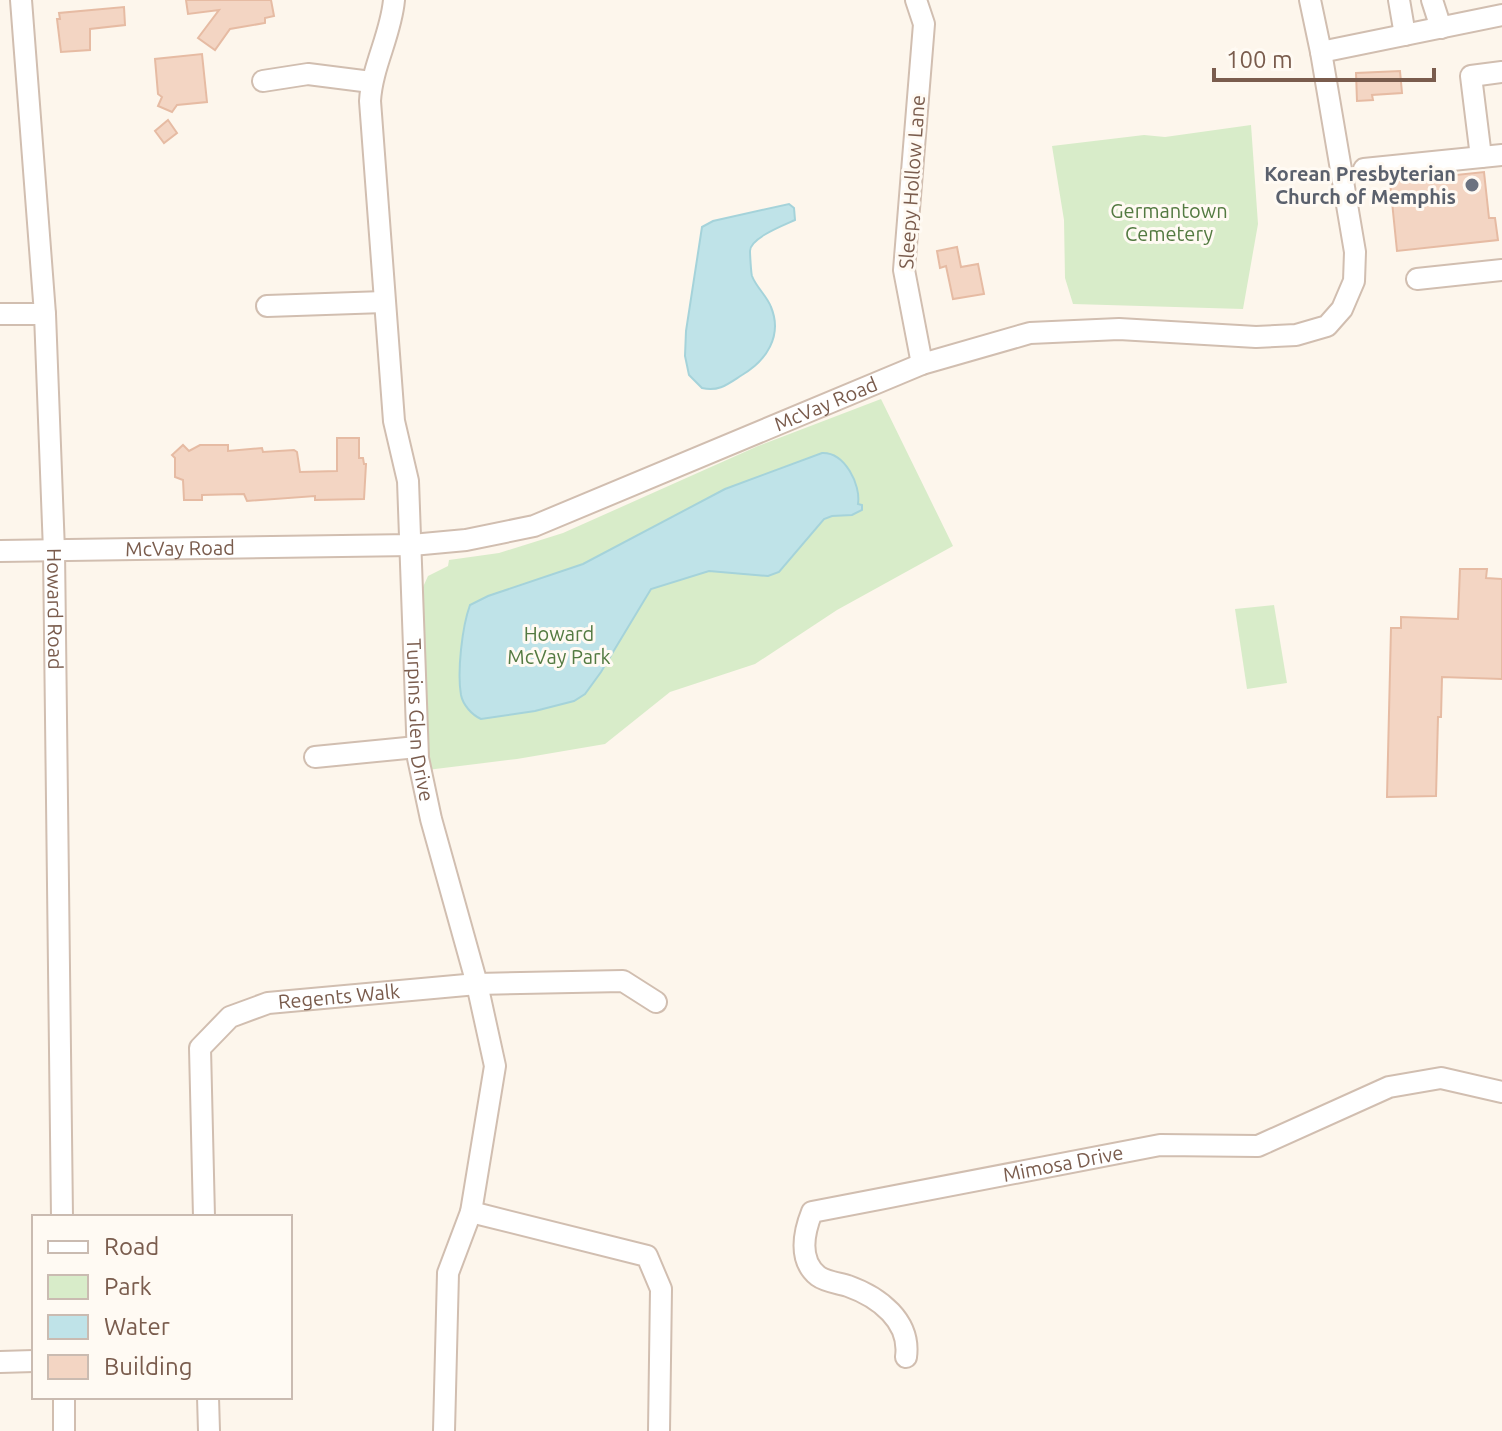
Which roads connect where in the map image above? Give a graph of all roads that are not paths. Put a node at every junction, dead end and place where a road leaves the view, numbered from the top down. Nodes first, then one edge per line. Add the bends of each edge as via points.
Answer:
1 (21, 0) edge
2 (394, 0) edge
3 (916, 0) edge
4 (1310, 0) edge
5 (1399, 0) edge
6 (1432, 0) edge
7 (1502, 15) edge
8 (1441, 28) junction
9 (1405, 35) junction
10 (1321, 52) junction
11 (1502, 72) edge
12 (263, 81) dead end
13 (371, 82) junction
14 (1502, 155) edge
15 (1481, 157) junction
16 (1364, 169) dead end
17 (1502, 270) edge
18 (1417, 279) dead end
19 (384, 302) junction
20 (267, 306) dead end
21 (0, 314) edge
22 (45, 314) junction
23 (922, 364) junction
24 (412, 545) junction
25 (0, 551) edge
26 (54, 551) junction
27 (417, 747) junction
28 (315, 757) dead end
29 (477, 984) junction
30 (656, 1002) dead end
31 (1502, 1092) edge
32 (471, 1212) junction
33 (62, 1215) edge
34 (204, 1215) edge
35 (906, 1357) dead end
36 (32, 1361) edge
37 (0, 1362) edge
38 (64, 1399) edge
39 (208, 1399) edge
40 (64, 1431) edge
41 (209, 1431) edge
42 (444, 1431) edge
43 (659, 1431) edge

1 - 22 street, Howard Road
2 - 13 street, Turpins Glen Drive
3 - 23 street, Sleepy Hollow Lane via 924,24 904,270
4 - 10 street, McVay Road
5 - 9 street
6 - 8 street
7 - 8 street
8 - 9 street
9 - 10 street
10 - 23 street, McVay Road via 1355,252 1354,281 1342,309 1327,326 1296,335 1256,337 1119,329 1030,333
11 - 15 street via 1471,76
12 - 13 street via 308,74
13 - 19 street, Turpins Glen Drive
14 - 15 street
15 - 16 street
17 - 18 street
19 - 20 street
19 - 24 street, Turpins Glen Drive
21 - 22 street
22 - 26 street, Howard Road
23 - 24 street, McVay Road via 534,526
24 - 26 street, McVay Road
24 - 27 street, Turpins Glen Drive
25 - 26 street, McVay Road
26 - 33 street, Howard Road
27 - 28 street
27 - 29 street, Turpins Glen Drive via 431,819
29 - 30 street, Regents Walk via 623,981
29 - 32 street, Turpins Glen Drive via 495,1066
29 - 34 street, Regents Walk via 268,1003 230,1017 200,1048
31 - 35 street, Mimosa Drive via 1441,1078 1389,1087 1258,1146 1160,1145 812,1212 804,1232 810,1265 818,1276 888,1309 901,1325
32 - 42 street, Turpins Glen Drive via 448,1273
32 - 43 street via 647,1256 661,1289
36 - 37 street
38 - 40 street
39 - 41 street

